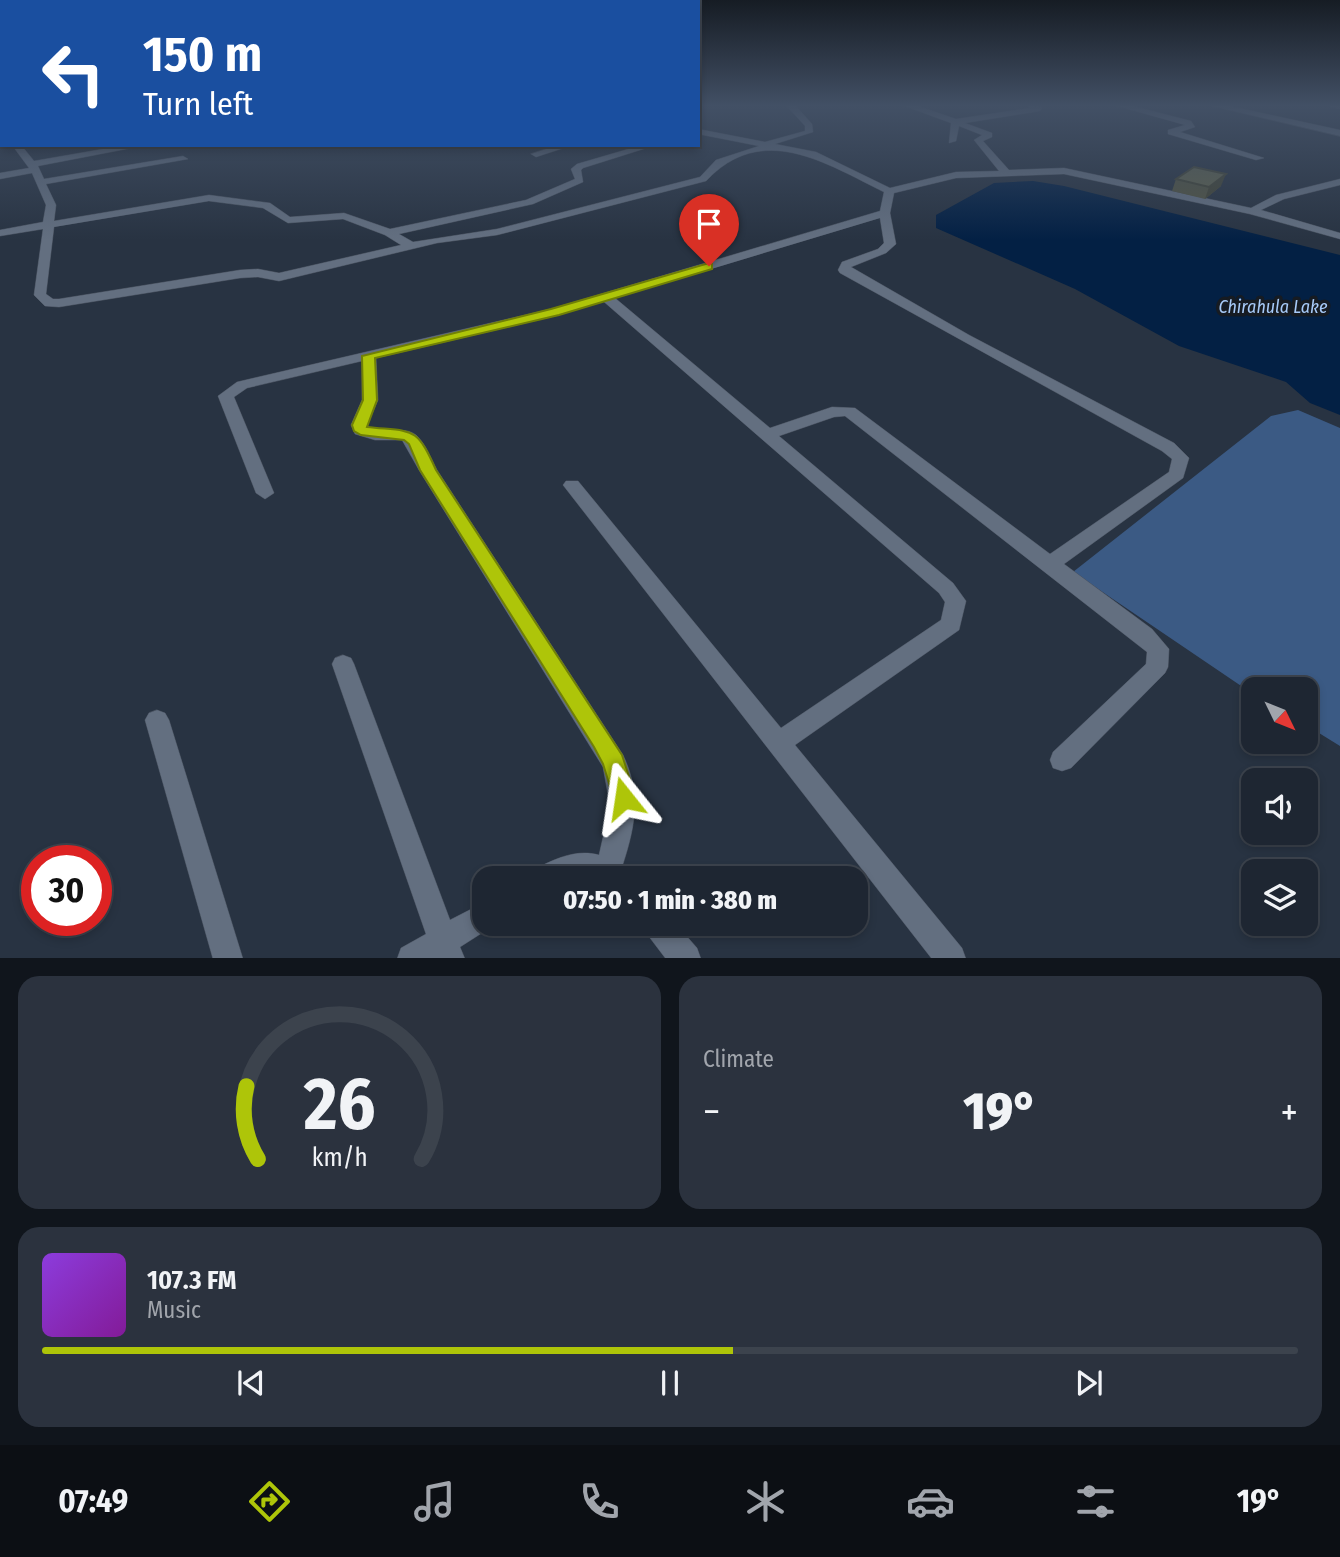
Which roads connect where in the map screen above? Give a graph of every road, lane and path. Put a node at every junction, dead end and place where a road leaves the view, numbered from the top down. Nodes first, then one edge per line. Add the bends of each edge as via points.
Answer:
1 (20, 150) edge
2 (120, 150) edge
3 (552, 150) edge
4 (636, 150) edge
5 (752, 150) edge
6 (790, 150) edge
7 (986, 150) edge
8 (1231, 150) edge
9 (536, 154) dead end
10 (1259, 158) dead end
11 (183, 159) dead end
12 (34, 167) junction
13 (1005, 171) junction
14 (0, 176) edge
15 (42, 182) junction
16 (1340, 182) edge
17 (889, 191) junction
18 (1252, 211) junction
19 (884, 213) junction
20 (47, 225) junction
21 (0, 233) edge
22 (389, 233) junction
23 (1340, 236) edge
24 (411, 246) junction
25 (606, 297) junction
26 (369, 356) junction
27 (766, 435) junction
28 (572, 485) dead end
29 (265, 493) dead end
30 (1051, 564) junction
31 (343, 664) dead end
32 (157, 720) dead end
33 (778, 743) junction
34 (1062, 760) dead end
35 (569, 866) edge
36 (588, 866) edge
37 (612, 866) edge
38 (472, 927) edge
39 (667, 936) edge
40 (446, 950) edge
41 (228, 958) edge
42 (412, 958) edge
43 (686, 958) edge
44 (951, 958) edge

1 - 12 street
2 - 12 street
3 - 9 street
4 - 22 street via 580,166 576,169 580,180 547,197
5 - 24 street via 719,162 710,175 686,184 497,232
6 - 17 street via 813,154
7 - 13 street
8 - 10 street
11 - 15 street
12 - 14 street
12 - 15 street
13 - 17 street via 956,175
13 - 18 street via 1064,171
15 - 20 street via 51,205
16 - 18 street via 1280,197
17 - 19 street
18 - 23 street
19 - 25 street
19 - 30 street via 890,244 844,270 1181,458 1177,474
20 - 21 street
20 - 22 street via 209,198 266,205 288,220 344,216
20 - 24 street via 40,295 50,303 240,274 279,277
22 - 24 street
25 - 26 street
25 - 27 street
26 - 29 street via 242,385 229,392 226,396
26 - 37 street via 370,400 359,425 361,431 408,436 416,442 428,470 614,762 625,813
27 - 30 street via 832,412 849,411
27 - 33 street via 956,601 951,624
28 - 33 street
30 - 34 street via 1144,635 1158,649 1160,659
31 - 40 street
32 - 41 street
33 - 44 street
35 - 36 street
38 - 40 street
39 - 43 street
40 - 42 street

